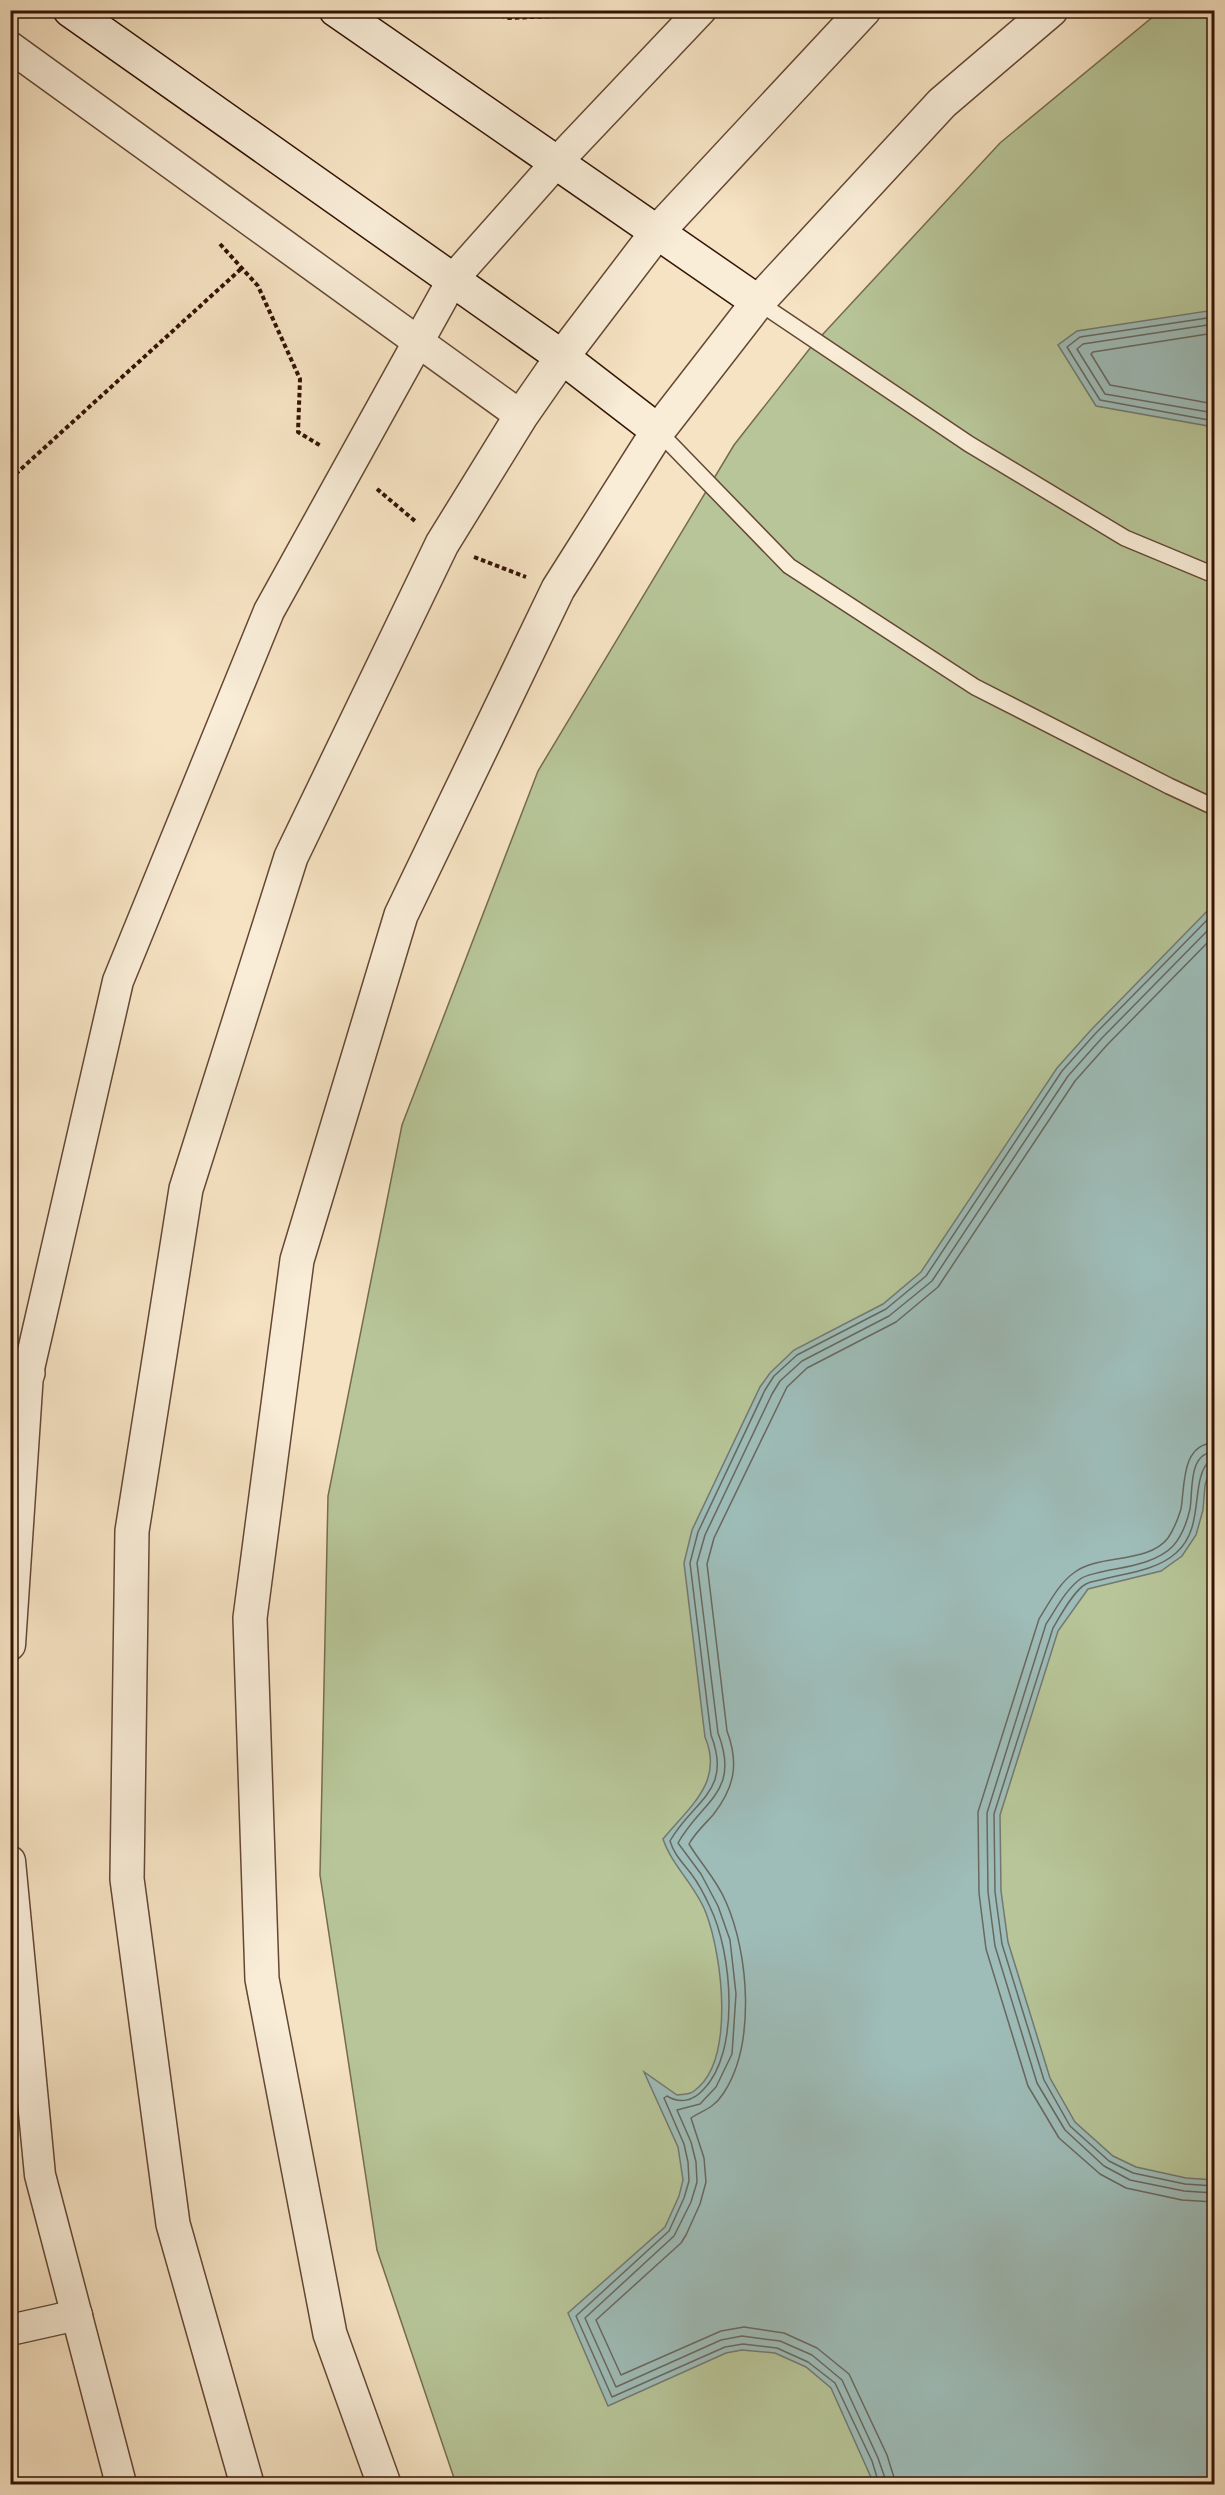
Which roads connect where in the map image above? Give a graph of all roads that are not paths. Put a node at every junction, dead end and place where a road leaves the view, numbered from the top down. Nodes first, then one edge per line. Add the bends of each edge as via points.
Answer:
1 (70, 10) edge
2 (336, 10) edge
3 (701, 10) edge
4 (864, 10) edge
5 (1051, 10) edge
6 (10, 46) edge
7 (556, 163) junction
8 (658, 231) junction
9 (453, 279) junction
10 (758, 302) junction
11 (417, 342) junction
12 (562, 357) junction
13 (521, 416) junction
14 (658, 431) junction
15 (1215, 575) edge
16 (1215, 807) edge
17 (19, 1371) edge
18 (10, 1645) edge
19 (10, 1861) edge
20 (77, 2315) junction
21 (10, 2330) edge
22 (121, 2484) edge
23 (247, 2484) edge
24 (384, 2484) edge

1 - 9 street
2 - 7 street
3 - 7 street
4 - 8 street
5 - 10 street via 942,103
6 - 11 street
7 - 8 street
7 - 9 street
8 - 10 street
8 - 12 street
9 - 11 street
9 - 12 street
10 - 14 street
10 - 15 lane via 969,444 1115,532
11 - 13 street
11 - 17 street via 269,611 118,981
12 - 13 street
12 - 14 street
13 - 23 street via 442,544 291,857 186,1189 132,1531 127,1879 172,2224
14 - 16 lane via 789,567 975,687
14 - 24 street via 558,589 401,915 297,1260 250,1618 262,1979 330,2334
17 - 18 street
19 - 20 street via 40,2175
20 - 21 street
20 - 22 street

